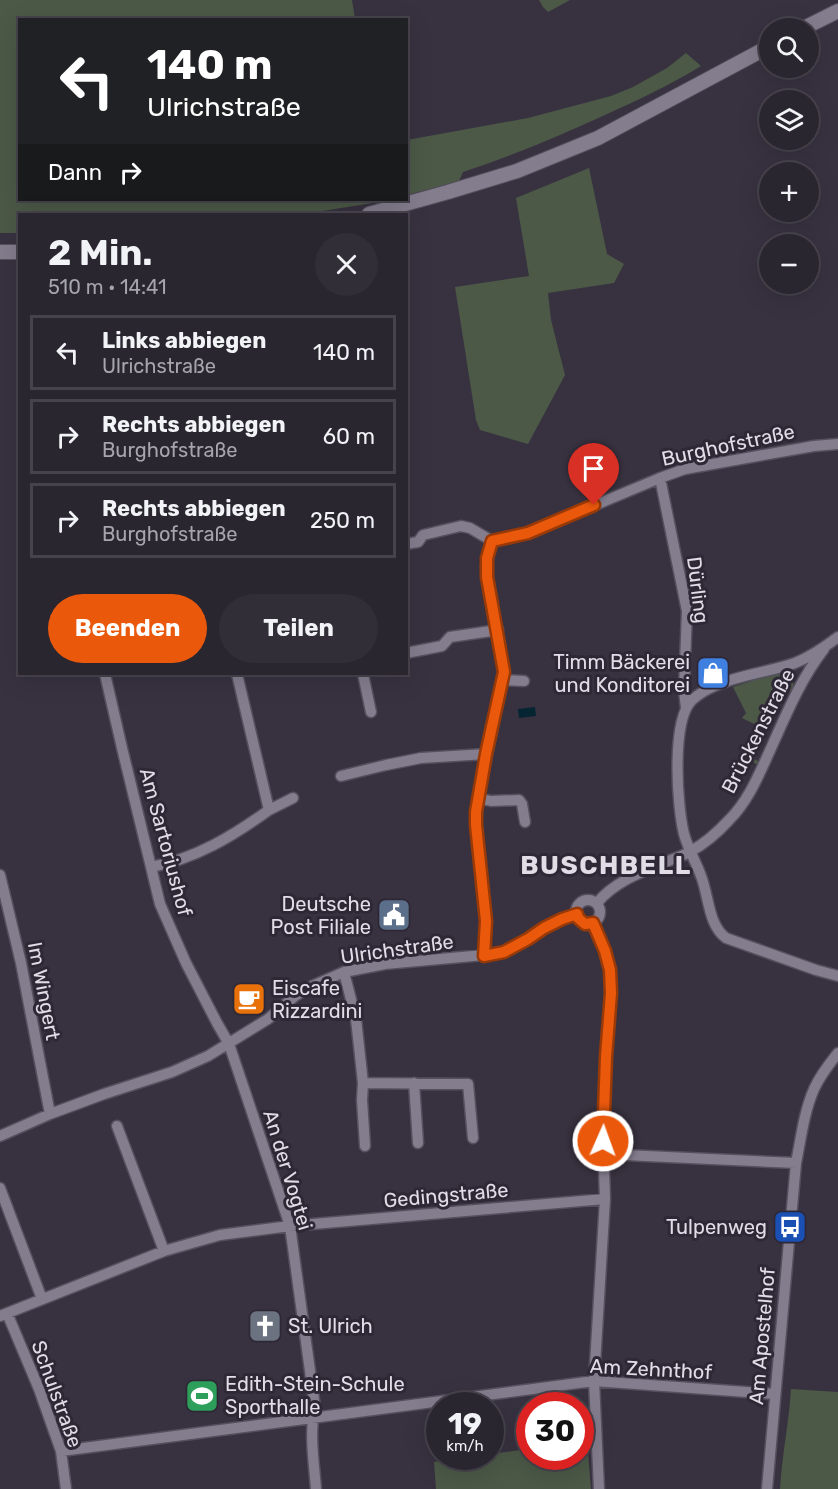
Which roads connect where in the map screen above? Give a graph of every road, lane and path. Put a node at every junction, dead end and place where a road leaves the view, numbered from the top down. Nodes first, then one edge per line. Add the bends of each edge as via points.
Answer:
1 (838, 11) edge
2 (819, 20) edge
3 (759, 52) edge
4 (373, 213) edge
5 (0, 252) edge
6 (18, 252) edge
7 (838, 444) edge
8 (660, 478) junction
9 (492, 541) junction
10 (408, 544) edge
11 (498, 630) junction
12 (838, 637) edge
13 (826, 646) junction
14 (408, 653) edge
15 (784, 665) junction
16 (105, 675) edge
17 (237, 675) edge
18 (363, 675) edge
19 (502, 680) junction
20 (524, 681) dead end
21 (803, 681) junction
22 (686, 708) junction
23 (371, 712) dead end
24 (486, 754) junction
25 (341, 776) dead end
26 (293, 798) dead end
27 (478, 798) junction
28 (269, 810) junction
29 (525, 822) dead end
30 (690, 852) junction
31 (151, 867) junction
32 (0, 875) edge
33 (597, 903) junction
34 (577, 914) junction
35 (593, 923) junction
36 (484, 956) junction
37 (344, 972) junction
38 (838, 976) edge
39 (229, 1044) junction
40 (838, 1053) edge
41 (363, 1083) junction
42 (414, 1083) junction
43 (50, 1114) junction
44 (117, 1126) dead end
45 (0, 1136) edge
46 (473, 1138) dead end
47 (418, 1143) dead end
48 (366, 1146) dead end
49 (603, 1154) junction
50 (796, 1163) junction
51 (0, 1188) edge
52 (605, 1199) junction
53 (290, 1226) junction
54 (164, 1251) junction
55 (42, 1299) junction
56 (4, 1314) edge
57 (594, 1382) junction
58 (775, 1394) junction
59 (312, 1420) junction
60 (61, 1452) junction
61 (66, 1489) edge
62 (316, 1489) edge
63 (599, 1489) edge
64 (767, 1489) edge

1 - 2 street
3 - 4 street via 598,138 517,171
5 - 6 street
7 - 8 street, Burghofstraße via 685,469
8 - 9 street, Burghofstraße via 528,533
8 - 22 street, Dürling via 687,611
9 - 10 street via 461,526 423,535 418,542
9 - 11 street via 486,567
11 - 14 street via 450,637 442,646
11 - 19 street via 504,665
12 - 13 street
13 - 15 street
13 - 21 street, Brückenstraße
15 - 21 street via 798,670
15 - 22 street via 712,688
16 - 31 street, Am Sartoriushof
17 - 28 street
18 - 23 street
19 - 20 street
19 - 24 street
21 - 30 street, Brückenstraße via 743,803 720,829
22 - 30 street via 678,758 678,789
24 - 25 street via 422,758
24 - 27 street
26 - 28 street
27 - 29 street via 519,800
27 - 36 street via 476,825 486,921
28 - 31 street via 199,852
30 - 33 street via 627,879
30 - 38 street via 720,933
31 - 39 street, Am Sartoriushof via 163,913
32 - 43 street, Im Wingert
33 - 34 street via 585,901 578,906
33 - 35 street via 600,914
34 - 35 street via 585,924
34 - 36 street, Ulrichstraße via 504,952
35 - 49 street via 610,970 611,993
36 - 37 street, Ulrichstraße via 385,964
37 - 39 street, Ulrichstraße via 295,996
37 - 41 street via 356,1019
39 - 43 street, Ulrichstraße via 172,1072
39 - 53 street, An der Vogtei
40 - 50 street, Am Apostelhof via 814,1088
41 - 42 street
41 - 48 street
42 - 46 street via 468,1084
42 - 47 street
43 - 45 street, Ulrichstraße
44 - 54 street
49 - 50 street
49 - 52 street
50 - 58 street, Am Apostelhof
51 - 55 street
52 - 53 street, Gedingstraße
52 - 57 street
53 - 54 street, Gedingstraße via 220,1235
53 - 59 street, An der Vogtei via 315,1407
54 - 55 street, Gedingstraße
55 - 56 street, Gedingstraße
56 - 60 street, Schulstraße via 39,1389
57 - 58 street, Am Zehnthof
57 - 59 street, Am Zehnthof
57 - 63 street
58 - 64 street, Am Apostelhof
59 - 60 street, Am Zehnthof
59 - 62 street, An der Vogtei
60 - 61 street, Schulstraße

